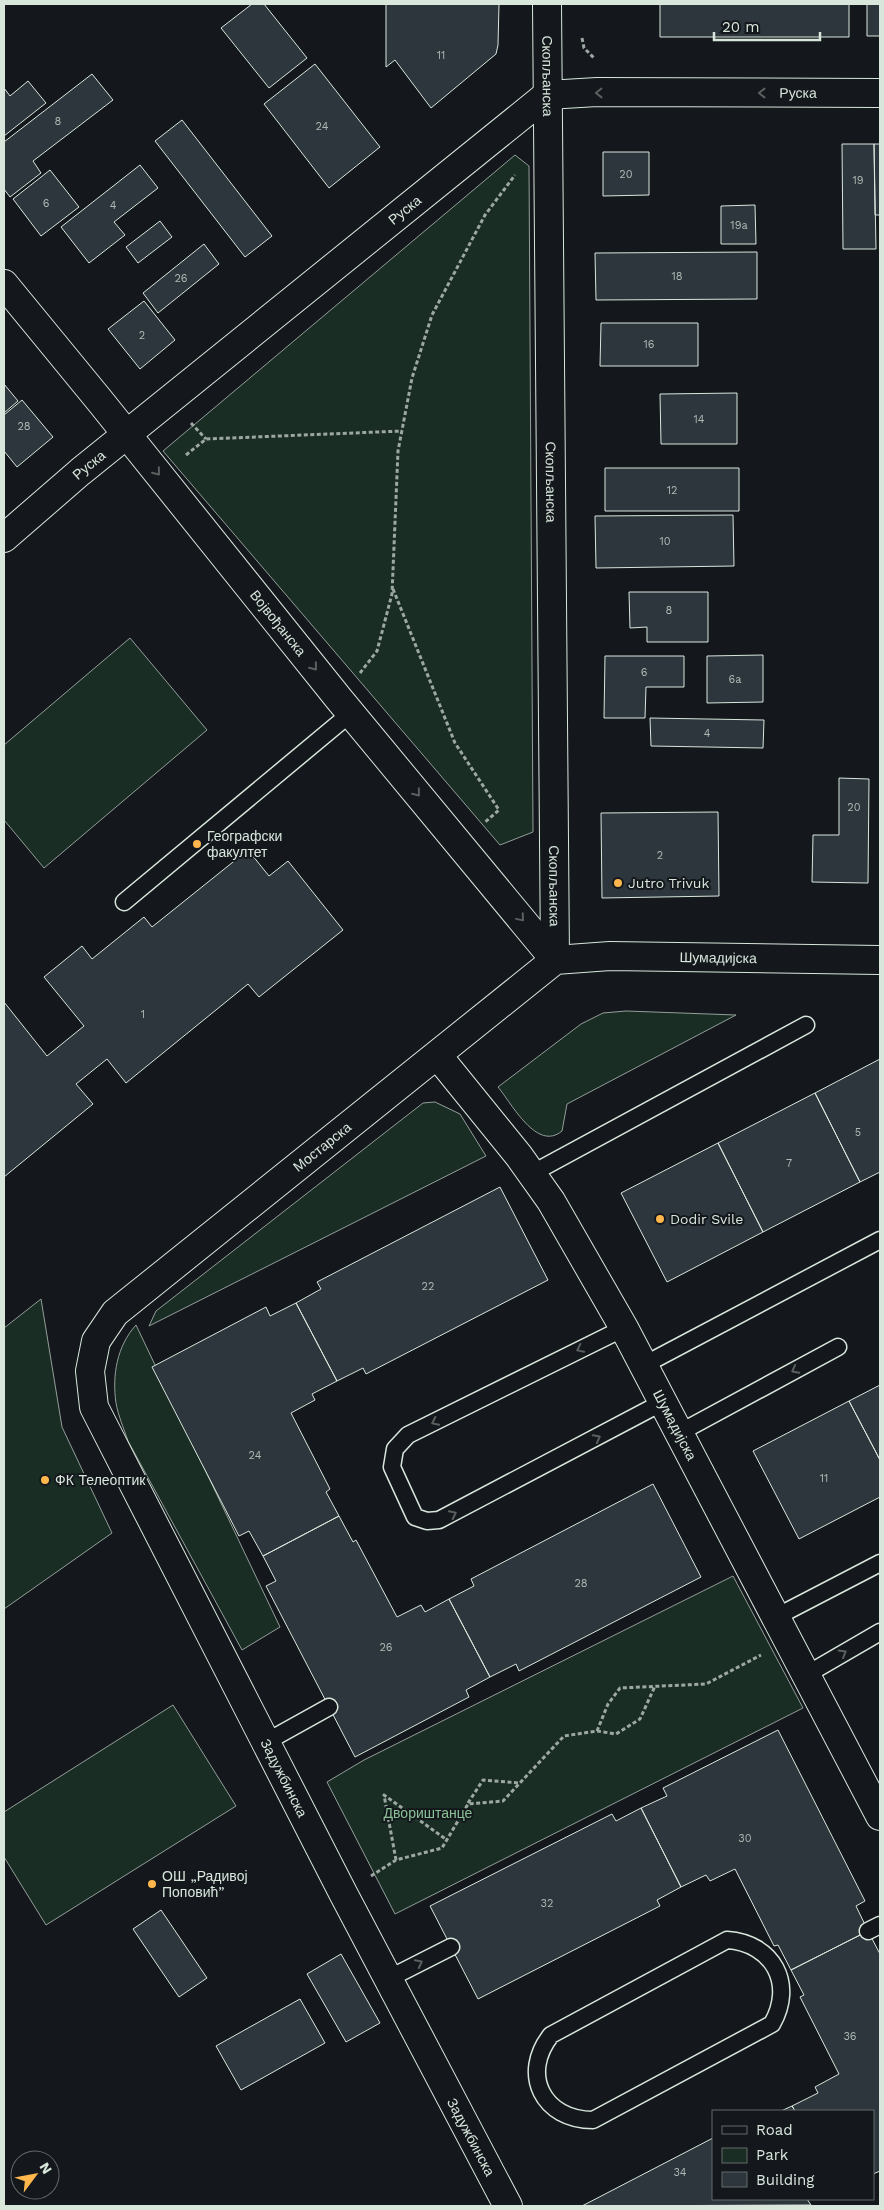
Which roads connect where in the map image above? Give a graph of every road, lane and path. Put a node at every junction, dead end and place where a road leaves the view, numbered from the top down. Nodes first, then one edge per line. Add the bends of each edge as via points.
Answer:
1 (547, 4) edge
2 (880, 94) edge
3 (547, 95) junction
4 (548, 152) junction
5 (4, 284) edge
6 (402, 431) junction
7 (127, 434) junction
8 (160, 476) junction
9 (4, 538) edge
10 (392, 586) junction
11 (345, 706) junction
12 (458, 843) junction
13 (124, 902) dead end
14 (555, 960) junction
15 (880, 960) edge
16 (806, 1025) dead end
17 (438, 1056) junction
18 (532, 1174) junction
19 (880, 1240) edge
20 (624, 1328) junction
21 (96, 1341) joint
22 (838, 1347) dead end
23 (644, 1365) junction
24 (663, 1402) junction
25 (679, 1433) junction
26 (880, 1563) edge
27 (776, 1616) junction
28 (880, 1632) edge
29 (788, 1641) junction
30 (806, 1674) junction
31 (655, 1686) junction
32 (329, 1707) dead end
33 (597, 1731) junction
34 (266, 1742) junction
35 (520, 1783) junction
36 (468, 1804) junction
37 (880, 1816) edge
38 (447, 1840) junction
39 (396, 1860) junction
40 (343, 1893) junction
41 (451, 1947) dead end
42 (785, 1973) joint
43 (388, 1979) junction
44 (508, 2206) edge

1 - 3 street, Скопљанска
2 -> 3 street, Руска via 597,92
3 - 4 street, Скопљанска
3 - 7 street, Руска
4 - 6 path via 523,163 485,214 432,315 412,378
4 - 14 street, Скопљанска
5 - 7 street, Војвођанска
6 - 8 path via 206,439
6 - 10 path via 398,451
7 -> 8 street, Војвођанска
7 - 9 street, Руска
8 -> 11 street, Војвођанска
10 - 11 path via 377,650
10 - 12 path via 454,743 500,810
11 -> 12 street, Војвођанска
11 - 13 lane
12 -> 14 street, Војвођанска
14 - 15 street, Шумадијска via 610,956
14 - 17 street, Мостарска
16 - 18 lane
17 - 18 street, Шумадијска
17 - 21 street, Мостарска via 115,1313
18 - 20 street, Шумадијска
19 - 23 lane
20 - 23 street, Шумадијска
20 -> 24 lane via 408,1435 395,1449 392,1467 415,1517 427,1521 447,1517
21 - 34 street, Задужбинска via 90,1370 94,1408
22 -> 25 lane
23 - 24 street, Шумадијска
24 - 25 street, Шумадијска
25 - 27 street, Шумадијска
26 - 27 lane
27 - 29 street, Шумадијска
30 -> 28 lane
29 - 30 street, Шумадијска
29 - 31 path via 706,1684
30 - 37 street, Шумадијска
31 - 33 path via 640,1720 616,1734
31 - 33 path via 620,1688 608,1704
32 - 34 lane
33 - 35 path via 564,1736
34 - 40 street, Задужбинска
35 - 36 path via 503,1801
35 - 36 path via 483,1780
36 - 38 path
38 - 39 path via 442,1848
38 - 39 path via 384,1795
39 - 40 path
40 - 43 street, Задужбинска
43 -> 41 lane
42 - 42 lane via 760,1950 727,1940 551,2035 544,2045 537,2068 537,2081 542,2092 548,2103 568,2117 593,2120 772,2024 781,2002
43 - 44 street, Задужбинска

